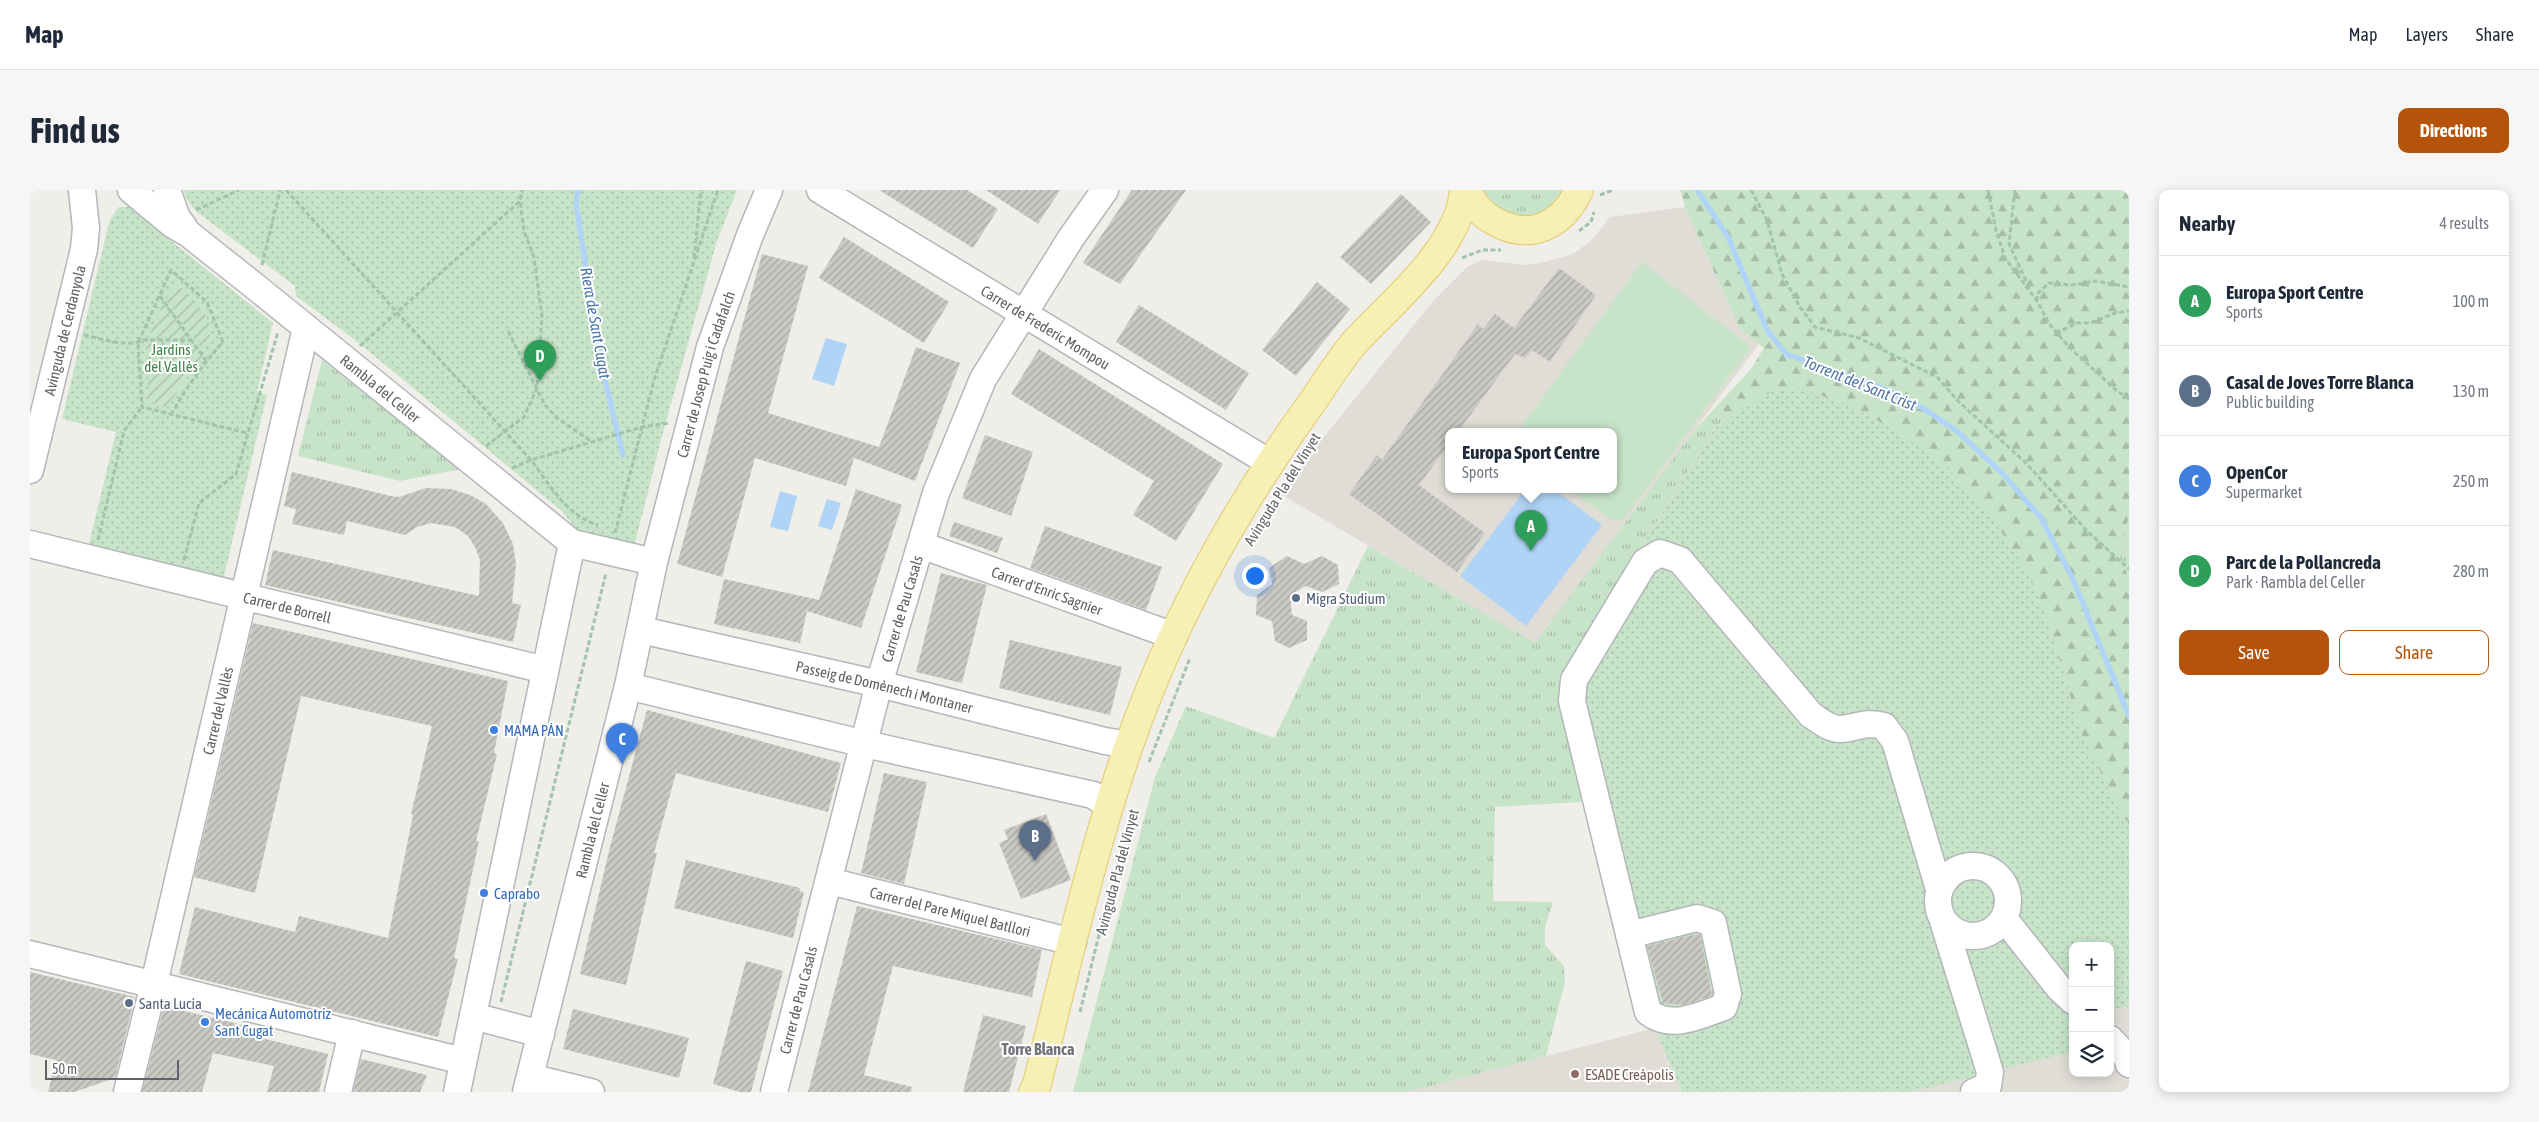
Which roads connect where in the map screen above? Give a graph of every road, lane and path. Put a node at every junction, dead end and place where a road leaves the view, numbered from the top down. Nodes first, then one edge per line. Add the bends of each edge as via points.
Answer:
1 (82, 190) edge
2 (131, 190) edge
3 (167, 190) edge
4 (240, 190) edge
5 (280, 190) edge
6 (286, 190) edge
7 (522, 190) edge
8 (701, 190) edge
9 (718, 190) edge
10 (769, 190) edge
11 (820, 190) edge
12 (1105, 190) edge
13 (1466, 190) edge
14 (1579, 190) edge
15 (1602, 190) edge
16 (1751, 190) edge
17 (1988, 190) edge
18 (2016, 190) edge
19 (520, 201) junction
20 (183, 226) junction
21 (1572, 236) dead end
22 (1506, 238) junction
23 (1450, 255) junction
24 (693, 263) junction
25 (2129, 287) edge
26 (257, 288) junction
27 (2031, 294) junction
28 (160, 296) junction
29 (2037, 301) junction
30 (2129, 311) edge
31 (397, 312) junction
32 (1024, 314) junction
33 (306, 328) junction
34 (64, 330) junction
35 (508, 331) dead end
36 (2056, 333) junction
37 (192, 340) junction
38 (138, 343) junction
39 (273, 353) dead end
40 (346, 360) junction
41 (206, 361) junction
42 (537, 388) junction
43 (2129, 399) edge
44 (142, 407) junction
45 (171, 414) junction
46 (690, 424) junction
47 (642, 426) junction
48 (505, 432) junction
49 (247, 433) junction
50 (592, 442) junction
51 (469, 458) junction
52 (531, 460) junction
53 (1270, 463) junction
54 (30, 470) edge
55 (492, 476) junction
56 (601, 526) dead end
57 (615, 535) junction
58 (572, 542) junction
59 (30, 544) edge
60 (920, 545) junction
61 (93, 560) junction
62 (654, 562) junction
63 (2129, 569) edge
64 (179, 580) junction
65 (245, 596) junction
66 (641, 630) junction
67 (1183, 644) junction
68 (545, 670) junction
69 (879, 684) junction
70 (628, 686) junction
71 (865, 744) junction
72 (1129, 745) junction
73 (1146, 768) dead end
74 (1109, 806) junction
75 (829, 881) junction
76 (1111, 887) dead end
77 (1939, 889) junction
78 (1943, 921) junction
79 (2003, 922) junction
80 (1630, 935) junction
81 (1072, 942) junction
82 (30, 954) edge
83 (154, 984) junction
84 (2069, 997) edge
85 (484, 1019) junction
86 (1078, 1019) dead end
87 (352, 1033) junction
88 (541, 1034) junction
89 (2114, 1043) edge
90 (463, 1061) junction
91 (2129, 1064) edge
92 (528, 1085) edge
93 (1036, 1089) edge
94 (127, 1092) edge
95 (338, 1092) edge
96 (456, 1092) edge
97 (591, 1092) edge
98 (774, 1092) edge
99 (1974, 1092) edge

1 - 34 street, Avinguda de Cerdanyola via 86,228 84,249
2 - 20 street, Rambla del Celler via 172,224
3 - 20 street
4 - 20 path
5 - 26 path
6 - 31 path
7 - 19 path
8 - 24 path
9 - 24 path
10 - 46 street, Carrer de Josep Puig i Cadafalch via 710,348
11 - 32 street, Carrer de Frederic Mompou
12 - 32 street, Carrer de Pau Casals
13 - 22 main road via 1478,211
13 - 23 main road, Avinguda Pla del Vinyet
14 - 22 main road via 1562,216 1533,230 1517,230
15 - 21 path via 1591,222
16 - 63 path via 1766,220 1782,274 1815,326 1859,338 1938,377 1959,402 2026,463 2087,531
17 - 27 path via 2005,258
18 - 27 path via 2009,244
19 - 31 path
19 - 42 path via 524,231 534,257 542,316
20 - 26 street, Rambla del Celler
22 - 23 path via 1463,257
22 - 23 main road, Avinguda Pla del Vinyet via 1475,233
23 - 53 main road, Avinguda Pla del Vinyet via 1352,346
24 - 47 path
25 - 29 path via 2096,281 2072,285 2050,282 2037,294
26 - 33 street, Rambla del Celler
27 - 29 path
28 - 37 path
28 - 38 path
28 - 41 path via 171,270 208,302 223,342
29 - 36 path
30 - 36 path via 2090,323 2077,323
31 - 40 path
31 - 48 path
32 - 53 street, Carrer de Frederic Mompou
32 - 60 street, Carrer de Pau Casals via 983,379 936,493
33 - 40 street, Rambla del Celler
33 - 65 street, Carrer del Vallès
34 - 38 path via 115,342
34 - 54 street, Avinguda de Cerdanyola
35 - 42 path
36 - 43 path
37 - 38 path via 144,340
37 - 41 path
38 - 44 path
39 - 49 path
40 - 51 street, Rambla del Celler
41 - 45 path
42 - 48 path via 524,417
42 - 50 path via 545,405 557,418
44 - 45 path
44 - 61 path via 124,431
45 - 49 path
46 - 47 path
46 - 62 street, Carrer de Josep Puig i Cadafalch
47 - 50 path
47 - 57 path
48 - 51 path
48 - 52 path
49 - 64 path via 236,474 199,503
50 - 52 path
51 - 55 street, Rambla del Celler
52 - 55 path
52 - 56 path via 564,503 586,521
53 - 67 main road, Avinguda Pla del Vinyet via 1216,550
55 - 58 street, Rambla del Celler
57 - 58 street, Rambla del Celler
57 - 62 street, Rambla del Celler
57 - 85 path
58 - 68 street
59 - 61 street, Carrer de Borrell
60 - 67 street, Carrer d'Enric Sagnier
60 - 69 street, Carrer de Pau Casals
61 - 64 street, Carrer de Borrell
62 - 66 street, Rambla del Celler
64 - 65 street, Carrer de Borrell
65 - 68 street, Carrer de Borrell
65 - 83 street, Carrer del Vallès
66 - 69 street, Passeig de Domènech i Montaner
66 - 70 street, Rambla del Celler
67 - 72 main road, Avinguda Pla del Vinyet
67 - 73 path
68 - 85 street
69 - 71 street, Carrer de Pau Casals
69 - 72 street, Passeig de Domènech i Montaner
70 - 71 street
70 - 88 street, Rambla del Celler
71 - 74 street via 1093,795
71 - 75 street, Carrer de Pau Casals
72 - 74 main road, Avinguda Pla del Vinyet
74 - 81 main road, Avinguda Pla del Vinyet
75 - 81 street, Carrer del Pare Miquel Batllori
75 - 98 street, Carrer de Pau Casals
76 - 86 path, Avinguda Pla del Vinyet
77 - 78 street via 1938,908
77 - 79 street via 1956,870 1970,866 1987,868 2005,886 2009,902
77 - 80 street via 1895,741 1884,726 1870,722 1838,729 1811,714 1680,560 1660,553 1645,562 1574,680 1572,701
78 - 79 street via 1957,933 1975,937 1988,934
78 - 99 street via 1990,1072 1988,1086
79 - 84 street via 2010,926
80 - 80 street via 1648,1012 1659,1020 1686,1020 1724,1007 1728,994 1713,923 1697,918
81 - 93 main road, Avinguda Pla del Vinyet
82 - 83 street
83 - 87 street
83 - 94 street, Carrer del Vallès
85 - 88 street
85 - 90 street
87 - 90 street
87 - 95 street
88 - 92 street, Rambla del Celler
89 - 91 street
90 - 96 street
92 - 97 street

